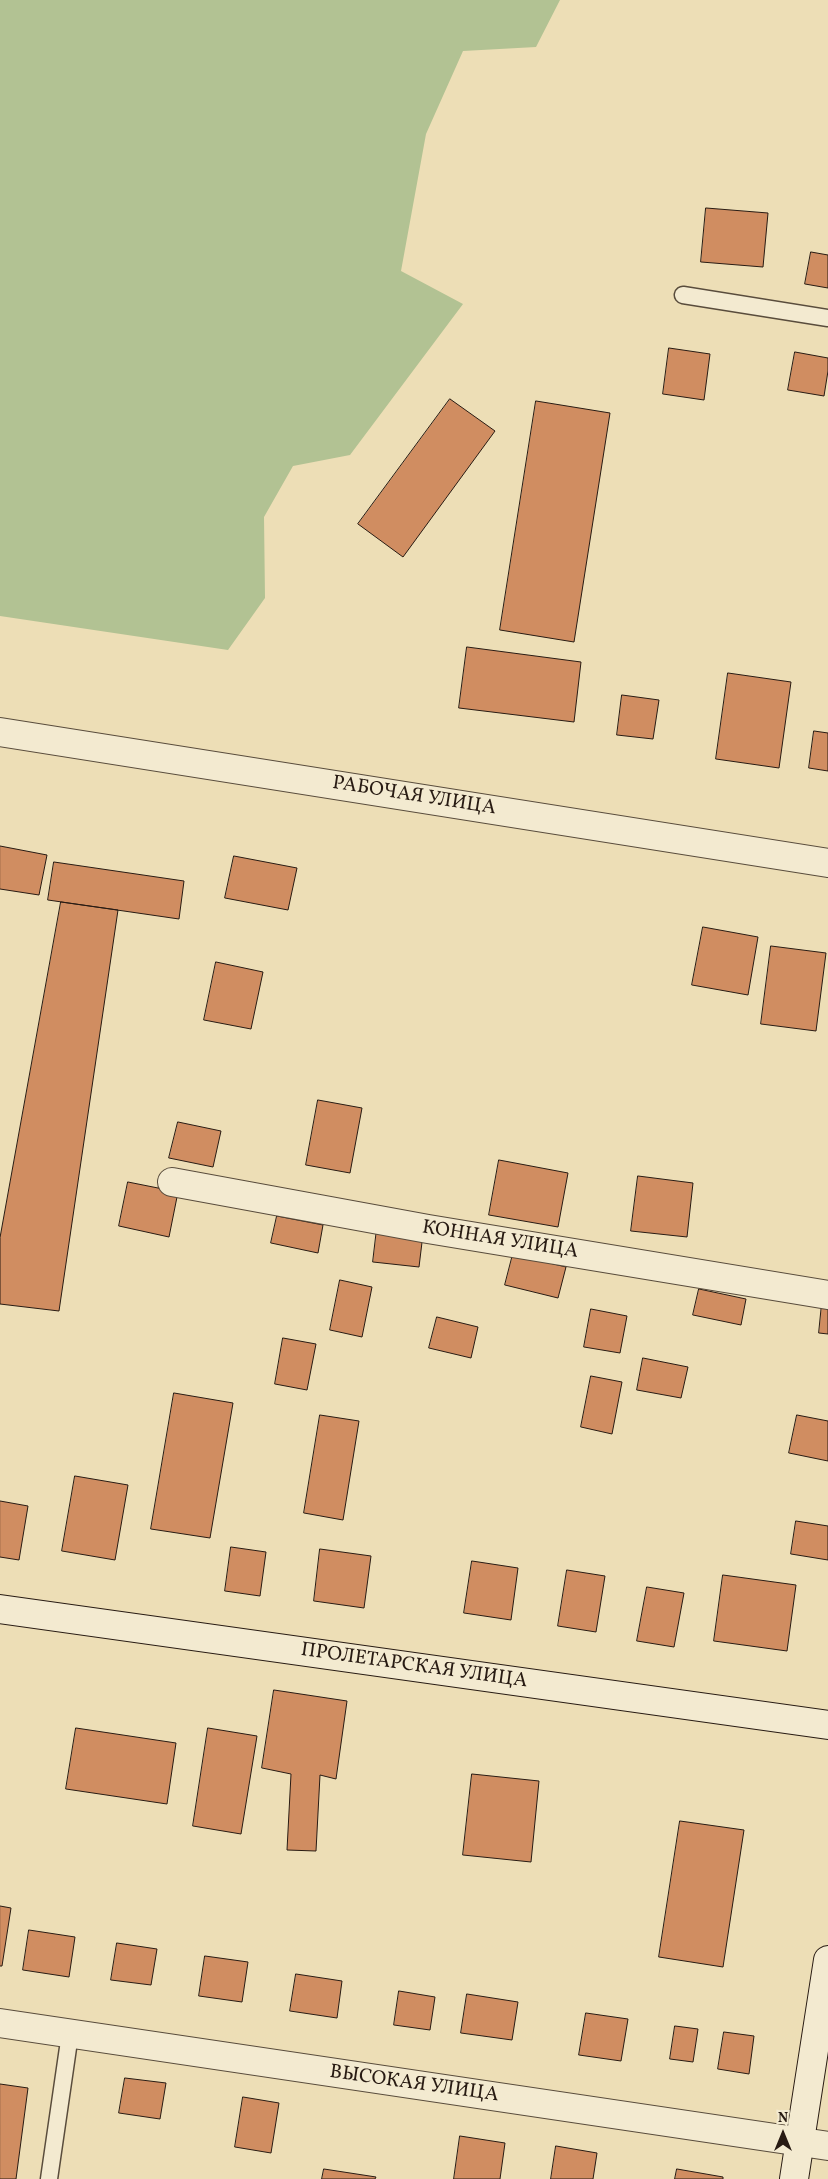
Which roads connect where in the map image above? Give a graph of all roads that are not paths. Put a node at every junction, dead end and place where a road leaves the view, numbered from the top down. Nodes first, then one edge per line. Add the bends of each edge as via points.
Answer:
1 (683, 295) dead end
2 (828, 318) edge
3 (0, 732) edge
4 (828, 863) edge
5 (172, 1182) dead end
6 (828, 1295) edge
7 (0, 1609) edge
8 (828, 1725) edge
9 (828, 1960) edge
10 (0, 2023) edge
11 (70, 2034) junction
12 (800, 2142) junction
13 (828, 2146) edge
14 (49, 2179) edge
15 (794, 2179) edge

1 - 2 lane
3 - 4 street, РАБОЧАЯ УЛИЦА
5 - 6 street, КОННАЯ УЛИЦА via 428,1229
7 - 8 street, ПРОЛЕТАРСКАЯ УЛИЦА
9 - 12 street
10 - 11 street, ВЫСОКАЯ УЛИЦА
11 - 12 street, ВЫСОКАЯ УЛИЦА
11 - 14 lane
12 - 13 street, ВЫСОКАЯ УЛИЦА
12 - 15 street

